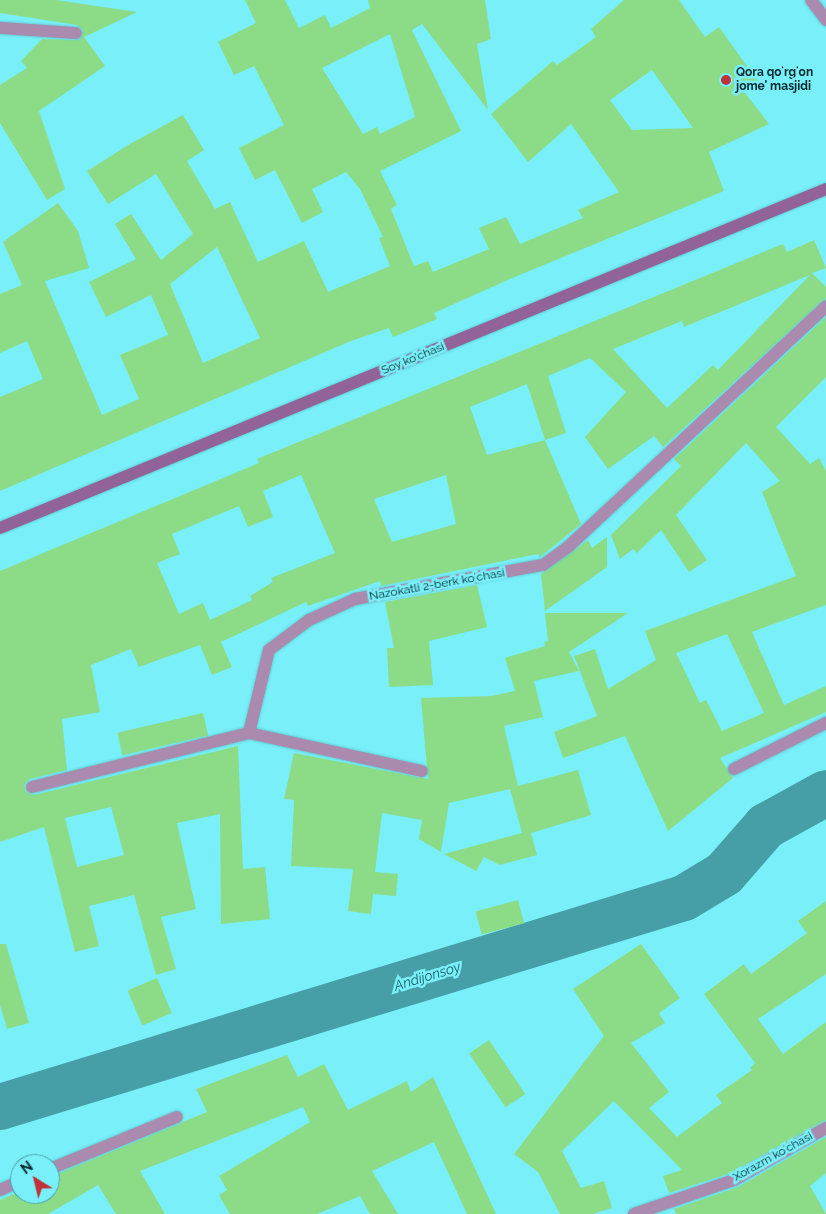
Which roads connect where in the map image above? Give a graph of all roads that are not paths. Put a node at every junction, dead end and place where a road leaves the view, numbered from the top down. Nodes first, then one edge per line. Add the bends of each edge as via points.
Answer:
1 (812, 0) edge
2 (826, 20) edge
3 (0, 28) edge
4 (76, 33) dead end
5 (826, 189) edge
6 (826, 306) edge
7 (0, 528) edge
8 (826, 723) edge
9 (249, 733) junction
10 (734, 769) dead end
11 (422, 772) dead end
12 (32, 787) dead end
13 (177, 1117) dead end
14 (826, 1128) edge
15 (60, 1165) edge
16 (634, 1214) edge

1 - 2 street
3 - 4 street
5 - 7 main road, Soy ko'chasi
6 - 9 street, Nazokatli 2-berk koʻchasi via 568,547 543,565 356,599 309,620 269,650
8 - 10 street
9 - 11 street
9 - 12 street
13 - 15 street
14 - 16 street, Xorazm koʻchasi via 734,1180

